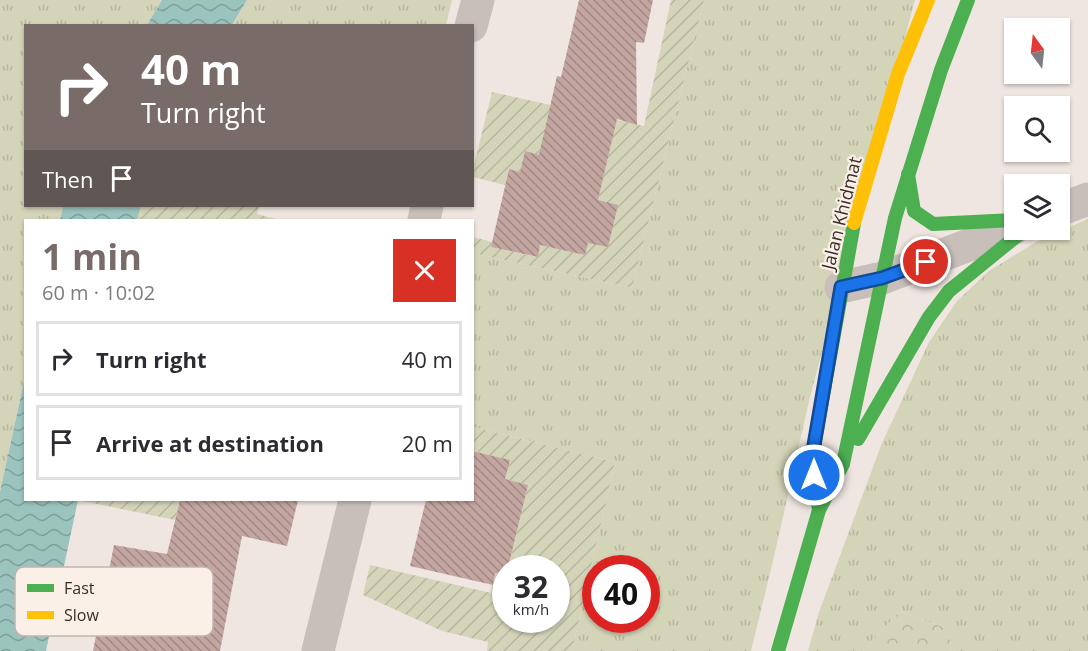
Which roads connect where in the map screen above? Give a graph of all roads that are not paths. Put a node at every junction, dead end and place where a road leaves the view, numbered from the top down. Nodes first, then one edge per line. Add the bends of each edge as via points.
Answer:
1 (478, 0) edge
2 (928, 0) edge
3 (968, 0) edge
4 (472, 24) edge
5 (908, 174) junction
6 (1088, 199) edge
7 (1070, 206) edge
8 (1004, 220) edge
9 (1004, 232) edge
10 (1012, 240) edge
11 (882, 278) junction
12 (841, 287) junction
13 (843, 464) junction
14 (355, 501) edge
15 (819, 510) junction
16 (318, 651) edge
17 (778, 651) edge

1 - 4 street
2 - 12 street, Jalan Khidmat via 897,74 854,223
3 - 5 street
5 - 8 street via 914,211 933,224
5 - 11 street
6 - 7 street
9 - 11 street
10 - 13 street via 949,291 924,326
11 - 12 street
11 - 13 street
12 - 15 street, Jalan Khidmat via 812,457
13 - 15 street
14 - 16 street
15 - 17 street, Jalan Khidmat

